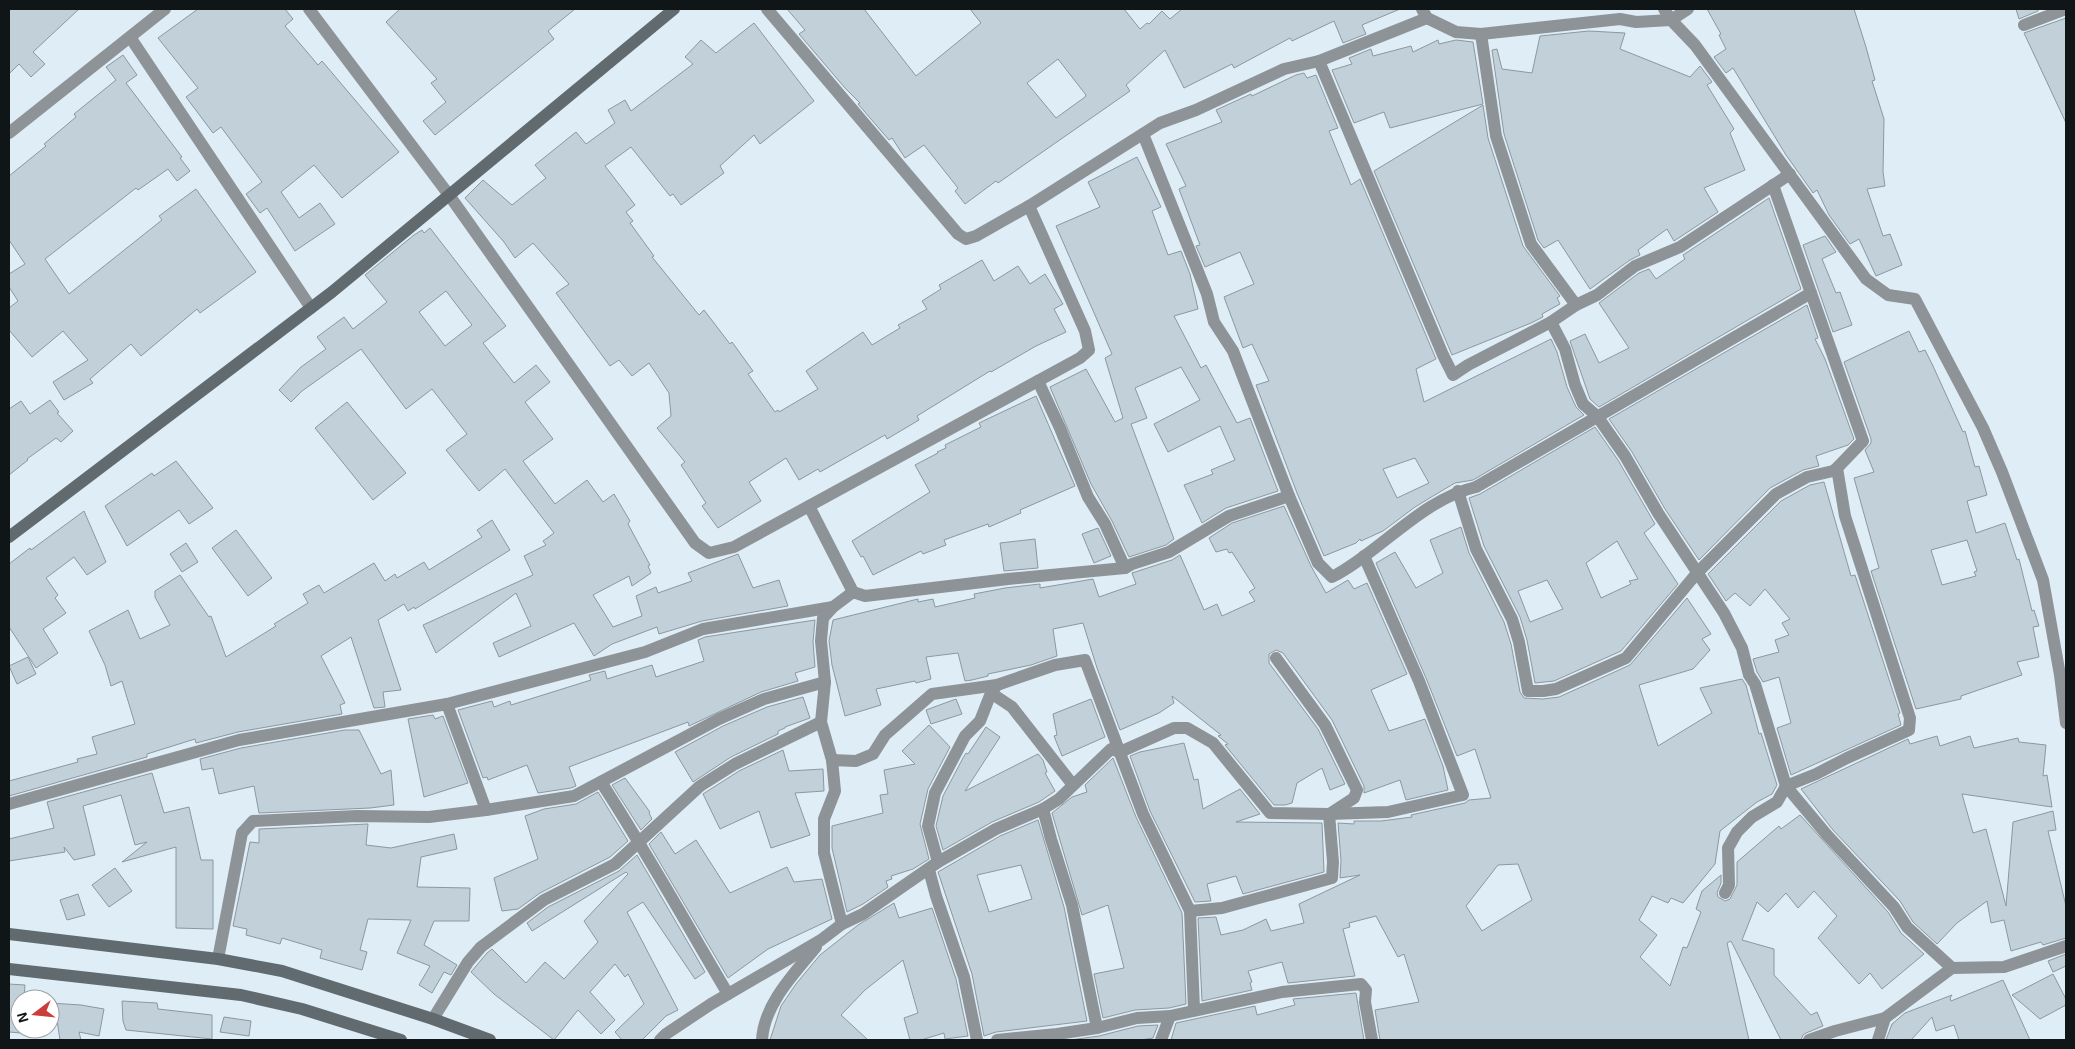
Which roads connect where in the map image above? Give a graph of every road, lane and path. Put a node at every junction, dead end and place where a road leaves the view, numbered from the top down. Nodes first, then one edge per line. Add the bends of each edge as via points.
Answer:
1 (165, 9) edge
2 (309, 9) edge
3 (674, 9) edge
4 (767, 9) edge
5 (1664, 9) edge
6 (1688, 9) edge
7 (2066, 9) edge
8 (1425, 13) edge
9 (1671, 20) junction
10 (2024, 25) dead end
11 (1481, 34) junction
12 (130, 37) junction
13 (1319, 61) junction
14 (9, 133) edge
15 (1143, 134) junction
16 (1790, 174) junction
17 (1773, 185) junction
18 (449, 195) junction
19 (1029, 206) junction
20 (1811, 293) junction
21 (1576, 305) junction
22 (311, 308) junction
23 (1551, 322) junction
24 (1038, 381) junction
25 (1597, 416) junction
26 (1836, 468) junction
27 (1458, 491) junction
28 (1289, 496) junction
29 (810, 506) junction
30 (9, 537) edge
31 (1364, 556) junction
32 (1125, 568) junction
33 (1697, 573) junction
34 (853, 592) junction
35 (833, 607) junction
36 (1276, 658) dead end
37 (825, 682) junction
38 (994, 689) junction
39 (447, 704) junction
40 (821, 722) junction
41 (2066, 723) edge
42 (1120, 752) junction
43 (832, 760) junction
44 (601, 782) junction
45 (1073, 785) junction
46 (1786, 786) junction
47 (9, 804) edge
48 (1043, 808) junction
49 (486, 810) junction
50 (1329, 814) junction
51 (640, 841) junction
52 (933, 866) junction
53 (1725, 893) dead end
54 (1190, 911) junction
55 (842, 924) junction
56 (9, 934) edge
57 (822, 940) junction
58 (2066, 946) edge
59 (218, 959) junction
60 (9, 968) edge
61 (1952, 968) junction
62 (728, 994) junction
63 (1194, 1009) junction
64 (1170, 1016) junction
65 (433, 1018) junction
66 (1885, 1018) junction
67 (1096, 1028) junction
68 (396, 1039) edge
69 (490, 1040) edge
70 (660, 1040) edge
71 (762, 1040) edge
72 (977, 1040) edge
73 (997, 1040) edge
74 (1160, 1040) edge
75 (1372, 1040) edge
76 (1809, 1040) edge
77 (1878, 1040) edge

1 - 12 street
2 - 18 street
3 - 18 street
4 - 19 street via 958,234 966,239 976,236
5 - 9 street
6 - 9 street
7 - 10 street
8 - 11 street via 1456,32
8 - 13 street
9 - 11 street via 1636,22 1620,19
9 - 16 street via 1694,45
11 - 21 street via 1496,136 1531,244
12 - 14 street
12 - 22 street
13 - 15 street via 1284,68 1196,110 1160,123
13 - 23 street via 1453,375
15 - 19 street
15 - 28 street via 1207,294 1214,322 1233,351
16 - 17 street
16 - 41 street via 1866,279 1888,295 1915,299 1982,428 2043,580
17 - 20 street
17 - 21 street via 1680,247 1636,266 1597,295
18 - 22 street
18 - 29 street via 695,543 709,553 734,547
19 - 24 street via 1085,331 1089,350
20 - 25 street
20 - 26 street via 1863,441
21 - 23 street
22 - 30 street
23 - 25 street via 1565,348 1584,404
24 - 29 street
24 - 32 street via 1088,497 1105,524
25 - 27 street via 1476,487
25 - 33 street
26 - 33 street via 1776,494
26 - 46 street via 1845,516 1910,718 1909,730
27 - 31 street via 1402,526
27 - 33 street via 1476,549 1512,619 1528,691 1556,689 1626,658
28 - 31 street via 1318,563 1332,578 1351,568
28 - 32 street via 1229,516 1169,552
29 - 34 street
31 - 50 street via 1419,681 1463,795 1388,812
32 - 34 street via 865,596
33 - 46 street via 1724,613 1742,648
34 - 35 street
35 - 37 street via 823,618 821,641
35 - 39 street via 703,629 645,652
36 - 50 street via 1325,725 1357,790 1354,798
37 - 40 street
37 - 44 street via 764,699 719,718
38 - 42 street via 1049,667 1085,660
38 - 43 street via 932,694 885,735 873,754 856,761
38 - 45 street
38 - 52 street via 980,721 965,736 935,793 928,826
39 - 47 street via 239,740
39 - 49 street
40 - 43 street
40 - 51 street via 735,764 700,786
42 - 45 street via 1111,749
42 - 50 street via 1174,728 1188,728 1213,743 1270,813
42 - 54 street via 1142,814
43 - 55 street via 835,791 824,819 824,853
44 - 49 street via 574,796
44 - 51 street
45 - 48 street via 1059,799
46 - 53 street via 1777,802 1752,817 1732,840 1728,848 1729,885
46 - 61 street via 1908,927
48 - 52 street via 996,829
48 - 67 street via 1072,905
49 - 59 street via 428,817 357,816 253,821 242,833
50 - 54 street via 1332,878 1222,908
51 - 62 street
51 - 65 street via 614,864 544,900 481,947
52 - 55 street via 863,914
52 - 72 street via 936,896 964,977
54 - 63 street
55 - 57 street
56 - 59 street
57 - 62 street
57 - 71 street via 781,990 773,1004
58 - 61 street via 2004,967
59 - 65 street via 282,972
60 - 68 street via 241,995 302,1009
61 - 66 street
62 - 70 street
63 - 64 street
63 - 75 street via 1282,992 1361,984 1366,990
64 - 67 street via 1137,1018
64 - 74 street
65 - 69 street
66 - 76 street
66 - 77 street
67 - 73 street

